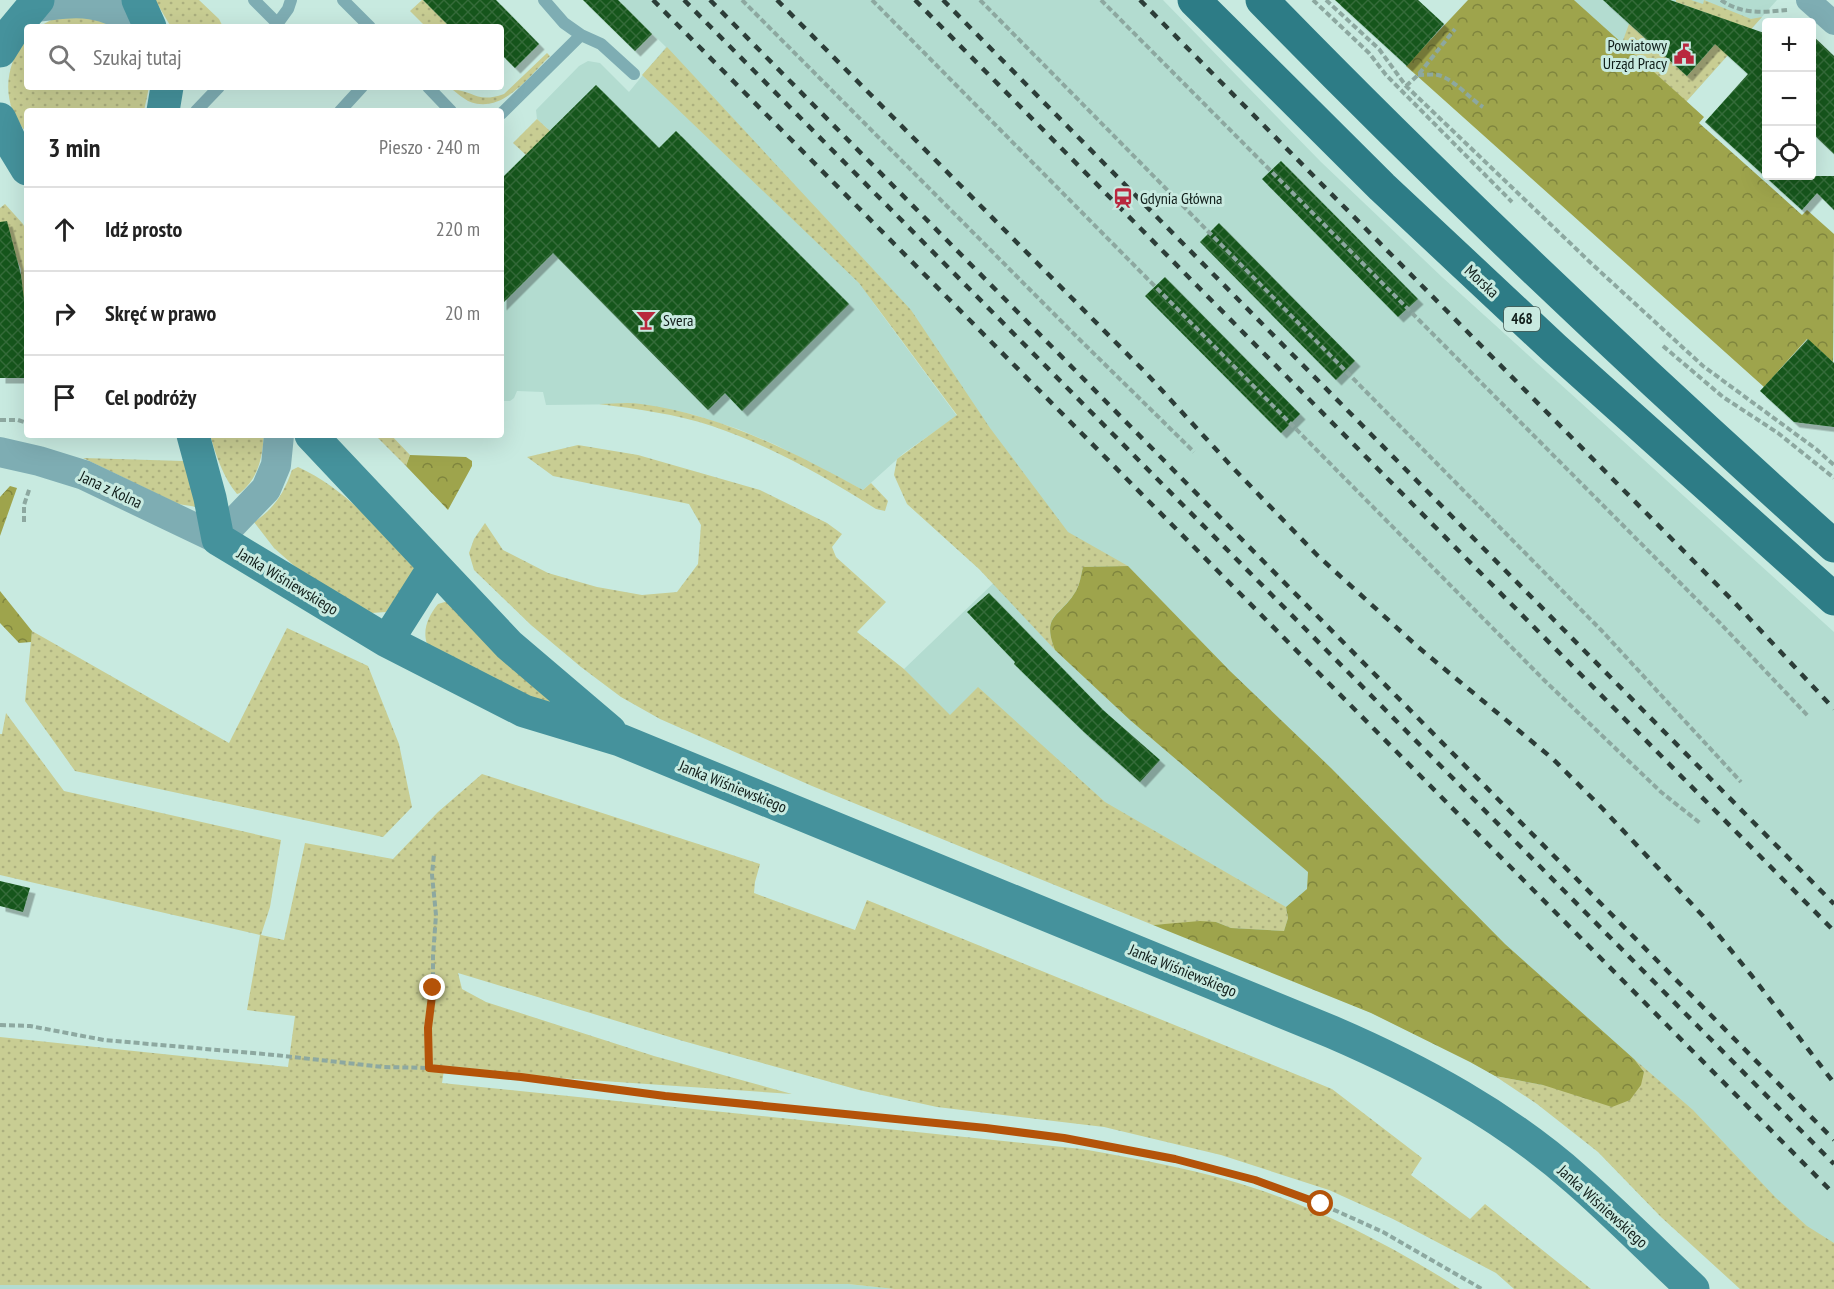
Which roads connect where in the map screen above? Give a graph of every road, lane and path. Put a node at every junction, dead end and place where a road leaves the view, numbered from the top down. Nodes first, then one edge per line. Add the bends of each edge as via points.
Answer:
1 (138, 0) edge
2 (254, 0) edge
3 (291, 0) edge
4 (343, 0) edge
5 (544, 0) edge
6 (742, 0) edge
7 (872, 0) edge
8 (980, 0) edge
9 (1101, 0) edge
10 (1194, 0) edge
11 (1262, 0) edge
12 (1313, 0) edge
13 (1326, 0) edge
14 (1721, 0) edge
15 (34, 4) edge
16 (1799, 4) edge
17 (1217, 14) edge
18 (1834, 23) edge
19 (143, 24) edge
20 (147, 24) edge
21 (274, 24) edge
22 (277, 24) edge
23 (367, 24) edge
24 (1455, 30) dead end
25 (580, 35) junction
26 (0, 51) edge
27 (634, 74) dead end
28 (1418, 75) junction
29 (1406, 86) junction
30 (166, 90) edge
31 (216, 90) edge
32 (359, 90) edge
33 (431, 90) edge
34 (1483, 107) dead end
35 (163, 108) edge
36 (199, 108) edge
37 (343, 108) edge
38 (448, 108) edge
39 (504, 111) edge
40 (0, 119) edge
41 (24, 161) edge
42 (1516, 207) dead end
43 (1661, 344) dead end
44 (0, 420) edge
45 (24, 422) edge
46 (194, 438) edge
47 (279, 438) edge
48 (314, 438) edge
49 (0, 452) edge
50 (1194, 452) dead end
51 (1834, 465) edge
52 (1834, 478) edge
53 (33, 480) dead end
54 (24, 522) dead end
55 (218, 539) junction
56 (1834, 546) edge
57 (434, 567) junction
58 (1834, 599) edge
59 (387, 641) junction
60 (1808, 716) dead end
61 (620, 740) junction
62 (1741, 782) dead end
63 (1700, 823) dead end
64 (434, 854) dead end
65 (0, 1025) edge
66 (429, 1068) junction
67 (1482, 1289) edge
68 (1693, 1289) edge

1 - 20 main road
2 - 21 lane
3 - 22 lane
4 - 23 lane
5 - 25 lane
6 - 50 path
7 - 63 path via 1544,680 1660,792
8 - 62 path via 1580,609
9 - 60 path
10 - 17 main road, Morska / 468
11 - 56 main road, 468 via 1345,86 1610,342
12 - 42 path
13 - 29 path via 1379,49
14 - 16 path via 1738,10 1762,13
15 - 19 street via 90,1 119,10
15 - 26 main road
16 - 18 street
17 - 58 main road, Morska / 468 via 1382,187 1545,340
24 - 28 path
25 - 27 lane via 602,44
25 - 39 lane
28 - 29 path
28 - 34 path via 1440,75
29 - 51 path via 1702,366
30 - 35 main road
31 - 36 lane
32 - 37 lane
33 - 38 lane
40 - 41 main road
43 - 52 path via 1723,396
44 - 45 path
46 - 55 main road
47 - 55 street via 276,465 266,489
48 - 57 main road, Janka Wiśniewskiego
49 - 55 street, Jana z Kolna via 84,475
53 - 54 path via 24,505
55 - 59 main road, Janka Wiśniewskiego
57 - 59 main road
57 - 61 main road, Janka Wiśniewskiego via 509,645
59 - 61 main road, Janka Wiśniewskiego via 524,711
61 - 68 main road, Janka Wiśniewskiego via 1409,1066 1539,1149
64 - 66 path via 436,915
65 - 66 path via 30,1026 104,1040
66 - 67 path via 986,1128 1175,1159 1255,1180 1321,1204 1383,1232

